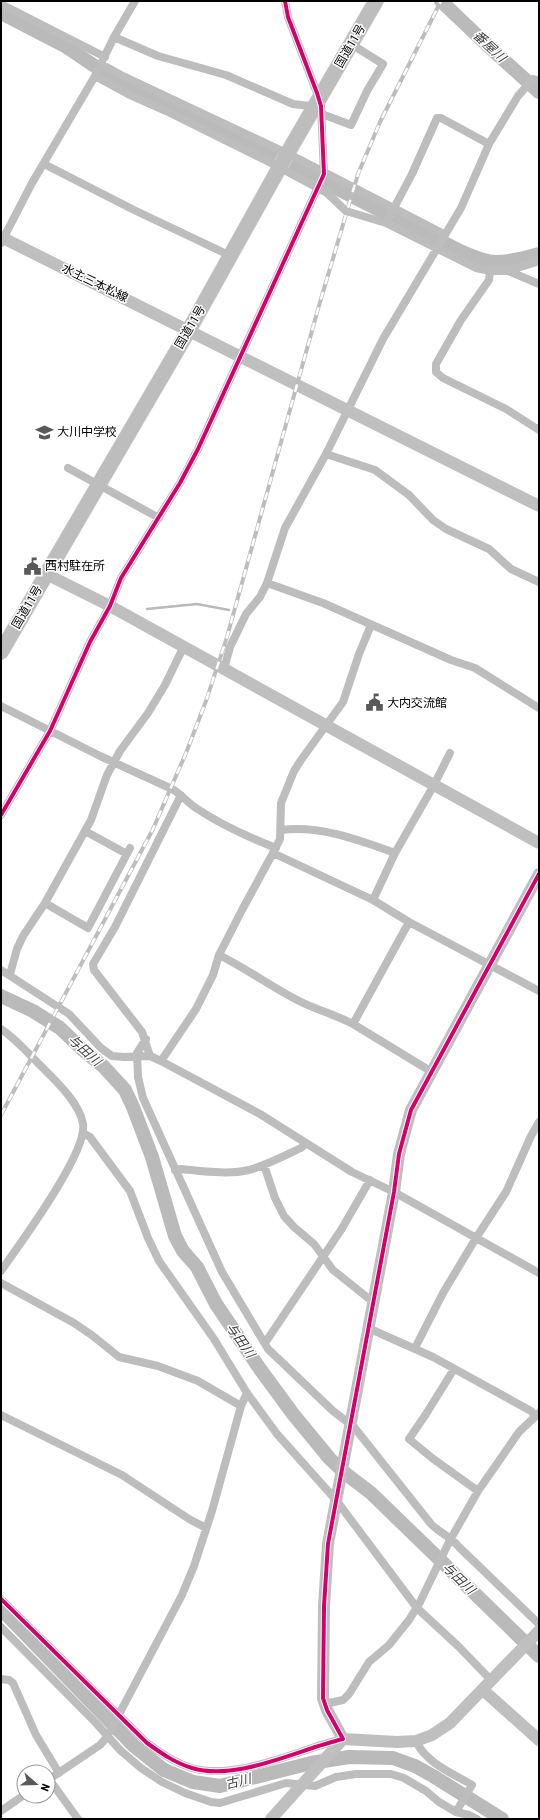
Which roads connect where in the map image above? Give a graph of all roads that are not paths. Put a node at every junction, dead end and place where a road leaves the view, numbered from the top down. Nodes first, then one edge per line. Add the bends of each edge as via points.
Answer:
1 (135, 1) edge
2 (285, 1) edge
3 (376, 1) edge
4 (1, 4) edge
5 (114, 37) junction
6 (351, 44) junction
7 (102, 62) junction
8 (96, 75) junction
9 (536, 80) edge
10 (321, 107) junction
11 (489, 144) junction
12 (283, 161) junction
13 (44, 164) junction
14 (324, 174) junction
15 (319, 188) junction
16 (395, 208) junction
17 (386, 223) junction
18 (444, 234) junction
19 (2, 239) edge
20 (436, 249) junction
21 (231, 256) junction
22 (539, 262) edge
23 (490, 270) junction
24 (508, 271) junction
25 (539, 284) edge
26 (189, 330) junction
27 (240, 357) junction
28 (348, 410) junction
29 (539, 430) edge
30 (326, 454) junction
31 (68, 468) dead end
32 (98, 483) junction
33 (539, 506) edge
34 (159, 518) junction
35 (46, 574) junction
36 (539, 582) edge
37 (267, 583) junction
38 (110, 606) junction
39 (372, 625) junction
40 (183, 648) junction
41 (1, 652) edge
42 (224, 669) junction
43 (1, 706) edge
44 (539, 708) edge
45 (326, 726) junction
46 (50, 731) junction
47 (450, 752) dead end
48 (114, 762) junction
49 (434, 786) junction
50 (181, 795) junction
51 (1, 815) edge
52 (280, 830) junction
53 (85, 831) junction
54 (539, 844) edge
55 (275, 850) junction
56 (395, 853) junction
57 (539, 874) edge
58 (373, 900) junction
59 (45, 903) junction
60 (409, 922) junction
61 (220, 955) junction
62 (491, 964) junction
63 (1, 970) edge
64 (10, 974) junction
65 (539, 991) edge
66 (353, 1024) junction
67 (1, 1029) edge
68 (146, 1039) junction
69 (150, 1056) junction
70 (137, 1057) junction
71 (162, 1061) junction
72 (432, 1072) junction
73 (539, 1122) edge
74 (82, 1133) junction
75 (305, 1144) junction
76 (264, 1165) junction
77 (175, 1170) junction
78 (370, 1180) junction
79 (394, 1192) junction
80 (476, 1238) junction
81 (322, 1256) junction
82 (1, 1271) edge
83 (539, 1274) edge
84 (1, 1283) edge
85 (373, 1300) junction
86 (368, 1328) junction
87 (265, 1343) junction
88 (415, 1348) junction
89 (454, 1369) junction
90 (247, 1393) junction
91 (241, 1406) junction
92 (1, 1415) edge
93 (537, 1415) edge
94 (350, 1423) junction
95 (478, 1491) junction
96 (336, 1497) junction
97 (206, 1528) junction
98 (450, 1539) junction
99 (1, 1599) edge
100 (418, 1605) junction
101 (539, 1624) edge
102 (1, 1627) edge
103 (539, 1631) edge
104 (1, 1679) edge
105 (492, 1679) junction
106 (483, 1690) junction
107 (325, 1704) junction
108 (118, 1717) junction
109 (108, 1735) junction
110 (539, 1740) edge
111 (416, 1741) junction
112 (340, 1743) junction
113 (59, 1773) junction
114 (56, 1775) edge
115 (304, 1782) junction
116 (56, 1790) edge
117 (16, 1801) edge
118 (457, 1810) junction
119 (1, 1811) edge
120 (78, 1819) edge
121 (271, 1819) edge
122 (476, 1819) edge

1 - 5 street
2 - 10 street via 288,17
3 - 6 highway, 国道11号
4 - 7 street
5 - 7 street
5 - 10 street via 158,56 226,75 293,104
6 - 10 highway, 国道11号
6 - 10 street via 383,64 351,124
7 - 8 street
7 - 12 street via 120,75
8 - 12 street via 128,94
8 - 13 street
9 - 11 street via 521,92
10 - 12 highway, 国道11号
10 - 14 street
11 - 16 street via 437,118
11 - 18 street via 460,208
12 - 14 street
12 - 15 street
12 - 21 highway, 国道11号
13 - 19 street
13 - 21 street
14 - 15 street
14 - 16 street
15 - 17 street via 346,211
15 - 27 street
16 - 17 street
16 - 18 street
17 - 20 street
18 - 20 street
19 - 26 street, 水主三本松線
20 - 23 street via 476,268
20 - 28 street via 383,339
21 - 26 highway, 国道11号
22 - 24 street
23 - 24 street
23 - 29 street via 489,280 461,320 436,364 436,372 443,378 506,409
24 - 25 street
26 - 27 street, 水主三本松線
26 - 32 highway, 国道11号
27 - 28 street, 水主三本松線
27 - 34 street via 198,449
28 - 30 street
28 - 33 street, 水主三本松線
30 - 36 street via 375,470 409,495 433,520 446,529 489,549 511,569
30 - 37 street via 285,528
31 - 32 street
32 - 34 street
32 - 35 highway, 国道11号
34 - 38 street via 121,578
35 - 38 street
35 - 41 highway, 国道11号
37 - 39 street via 323,603
37 - 42 street via 260,597 246,614 230,647
38 - 40 street
38 - 46 street via 90,642
39 - 44 street via 475,668
39 - 45 street via 343,702
40 - 42 street
40 - 48 street via 165,685
42 - 45 street
43 - 46 street
45 - 49 street
45 - 52 street via 294,771 281,803
46 - 48 street
46 - 51 street
47 - 49 street
48 - 50 street
48 - 53 street
49 - 54 street
49 - 56 street
50 - 55 street via 226,826
50 - 68 street via 115,927 93,964 94,970
52 - 55 street via 280,839
52 - 56 street via 293,828 346,835
53 - 59 street
53 - 59 street via 129,851 88,928
55 - 58 street
55 - 61 street
56 - 58 street
57 - 62 street
58 - 60 street
59 - 64 street via 23,936
60 - 62 street
60 - 66 street
61 - 66 street via 300,1002
61 - 71 street via 196,1009
62 - 65 street
62 - 72 street
63 - 64 street
64 - 70 street via 69,1014 112,1056
66 - 72 street
67 - 74 street via 21,1044 59,1084 80,1112 84,1126
68 - 69 street
68 - 70 street
69 - 70 street
69 - 71 street
70 - 77 street via 143,1098
71 - 75 street via 260,1114
72 - 79 street via 412,1110 399,1154
73 - 80 street via 506,1192
74 - 82 street via 77,1151 64,1176
74 - 90 street via 90,1136 130,1191 159,1261 214,1339
75 - 76 street
75 - 78 street
76 - 77 street via 228,1172
76 - 81 street via 284,1216 314,1244
77 - 87 street via 222,1272
78 - 79 street
78 - 81 street via 341,1230
79 - 80 street
79 - 85 street
80 - 83 street
80 - 88 street via 443,1293
81 - 85 street via 333,1270
81 - 87 street
84 - 91 street via 74,1322 119,1357 158,1366 198,1381
85 - 86 street
86 - 88 street
86 - 94 street
87 - 94 street via 268,1349 333,1411
88 - 89 street
89 - 93 street
89 - 95 street via 409,1439
90 - 91 street
90 - 96 street via 277,1434
91 - 97 street
92 - 97 street via 122,1475
93 - 95 street via 519,1432
94 - 96 street
94 - 98 street via 431,1524
95 - 98 street
96 - 100 street
96 - 107 street via 326,1570
97 - 108 street via 182,1595
98 - 100 street
98 - 101 street
99 - 108 street
100 - 105 street
100 - 107 street via 389,1645 369,1662 349,1694 343,1700
102 - 109 street
103 - 105 street
104 - 113 street via 13,1683 36,1735
105 - 106 street
106 - 110 street
106 - 111 street via 450,1723 432,1735
107 - 112 street
108 - 109 street
108 - 112 street via 147,1743 170,1759 193,1768 212,1771 248,1768
109 - 113 street via 100,1745
109 - 115 street via 142,1768 162,1782 211,1802 220,1803 286,1783
111 - 112 street
111 - 118 street via 427,1757 472,1785
112 - 115 street
113 - 114 street
115 - 118 street via 315,1786 336,1776 391,1774 404,1778
115 - 121 street
116 - 120 street
117 - 119 street
118 - 122 street

